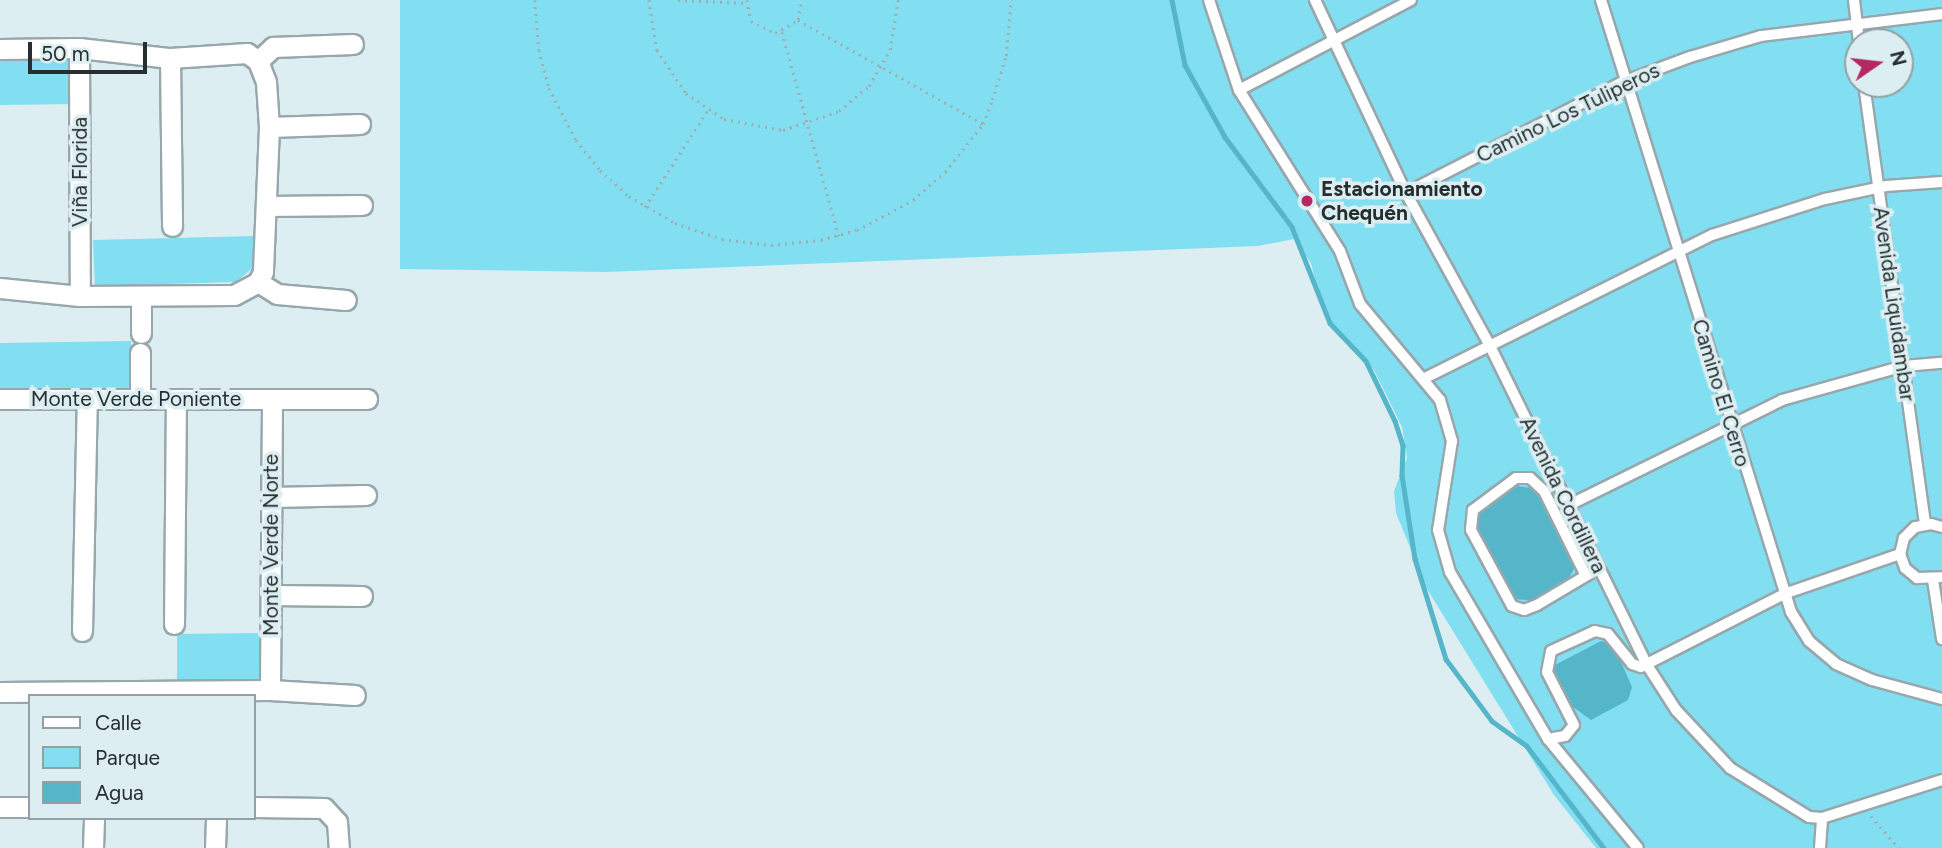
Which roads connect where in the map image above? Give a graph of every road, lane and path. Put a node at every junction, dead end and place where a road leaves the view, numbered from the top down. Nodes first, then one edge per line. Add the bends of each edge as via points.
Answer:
1 (535, 0) edge
2 (649, 0) edge
3 (678, 0) edge
4 (801, 0) edge
5 (898, 0) edge
6 (1011, 0) edge
7 (1209, 0) edge
8 (1315, 0) edge
9 (1411, 0) edge
10 (1601, 0) edge
11 (1854, 0) edge
12 (747, 2) edge
13 (1942, 14) edge
14 (798, 20) junction
15 (1857, 23) junction
16 (1858, 28) edge
17 (782, 32) junction
18 (1333, 39) junction
19 (353, 44) dead end
20 (79, 48) junction
21 (0, 49) edge
22 (170, 58) junction
23 (258, 61) junction
24 (882, 68) junction
25 (1623, 82) junction
26 (1239, 90) junction
27 (1866, 98) edge
28 (707, 111) junction
29 (360, 124) dead end
30 (983, 124) junction
31 (808, 125) junction
32 (269, 127) junction
33 (1942, 182) edge
34 (1877, 188) junction
35 (1406, 193) junction
36 (362, 205) dead end
37 (267, 206) junction
38 (645, 207) junction
39 (172, 226) dead end
40 (839, 236) junction
41 (1676, 249) junction
42 (258, 282) junction
43 (0, 288) edge
44 (80, 296) junction
45 (141, 297) junction
46 (346, 300) dead end
47 (1489, 344) junction
48 (1942, 363) edge
49 (1904, 366) junction
50 (1423, 379) junction
51 (0, 399) edge
52 (87, 399) junction
53 (140, 399) junction
54 (176, 399) junction
55 (272, 399) junction
56 (367, 399) dead end
57 (1730, 422) junction
58 (366, 495) dead end
59 (271, 497) junction
60 (1567, 506) junction
61 (1924, 524) junction
62 (1942, 527) edge
63 (1900, 554) junction
64 (1599, 568) junction
65 (1585, 575) junction
66 (1938, 579) edge
67 (1784, 594) junction
68 (271, 595) junction
69 (362, 596) dead end
70 (174, 624) dead end
71 (82, 631) dead end
72 (1942, 639) edge
73 (1647, 665) junction
74 (270, 690) junction
75 (0, 691) edge
76 (355, 695) dead end
77 (1942, 699) edge
78 (1548, 738) junction
79 (1942, 780) edge
80 (1861, 805) junction
81 (0, 807) edge
82 (28, 807) edge
83 (256, 807) edge
84 (1822, 818) junction
85 (94, 820) edge
86 (216, 820) edge
87 (93, 848) edge
88 (215, 848) edge
89 (339, 848) edge
90 (1638, 848) edge
91 (1820, 848) edge
92 (1899, 848) edge

1 - 38 path via 543,69 566,123 600,170
2 - 28 path via 651,25 663,62 686,93
3 - 12 path
4 - 14 path
5 - 24 path via 897,28
6 - 30 path via 1006,57
7 - 26 lane
8 - 18 lane, Avenida Cordillera
9 - 18 lane
10 - 25 lane, Camino El Cerro
11 - 15 lane
12 - 17 path via 758,27
13 - 15 lane, Camino Los Tuliperos
14 - 17 path
14 - 24 path
15 - 16 lane
15 - 25 lane, Camino Los Tuliperos via 1761,36
17 - 31 path
18 - 26 lane
18 - 35 lane, Avenida Cordillera
19 - 23 street via 273,47
20 - 21 street
20 - 22 street
20 - 44 street, Viña Florida
22 - 23 street via 247,53
22 - 39 street
23 - 32 street via 266,82
24 - 30 path
24 - 31 path via 855,100
25 - 35 lane, Camino Los Tuliperos
25 - 41 lane, Camino El Cerro
26 - 50 lane via 1340,251 1360,303
27 - 34 lane, Avenida Liquidambar
28 - 31 path via 763,129
28 - 38 path
29 - 32 street
30 - 40 path via 945,172 913,200
31 - 40 path
32 - 37 street
33 - 34 lane
34 - 41 lane via 1790,208
34 - 49 lane, Avenida Liquidambar
35 - 47 lane, Avenida Cordillera
36 - 37 street
37 - 42 street
38 - 40 path via 690,230 738,242 788,244
41 - 47 lane
41 - 57 lane, Camino El Cerro
42 - 45 street via 234,295
42 - 46 street via 277,294
43 - 44 street
44 - 45 street
45 - 53 street
47 - 50 lane
47 - 60 lane, Avenida Cordillera
48 - 49 lane
49 - 57 lane via 1823,386
49 - 61 lane, Avenida Liquidambar
50 - 78 lane via 1440,400 1450,431 1451,452 1438,530 1445,559 1487,641
51 - 52 street, Monte Verde Poniente
52 - 53 street, Monte Verde Poniente
52 - 71 street
53 - 54 street, Monte Verde Poniente
54 - 55 street, Monte Verde Poniente
54 - 70 street
55 - 56 street, Monte Verde Poniente
55 - 59 street, Monte Verde Norte
57 - 60 lane
57 - 67 lane, Camino El Cerro
58 - 59 street
59 - 68 street, Monte Verde Norte
60 - 64 lane, Avenida Cordillera
61 - 62 lane
61 - 63 lane via 1909,532
63 - 66 lane via 1910,574
63 - 67 lane
64 - 65 lane
64 - 73 lane, Avenida Cordillera
65 - 65 lane via 1537,605 1524,610 1512,606 1471,530 1473,510 1516,478 1530,478 1544,491
66 - 72 lane
67 - 73 lane
67 - 77 lane, Camino El Cerro via 1809,640 1836,664 1872,680
68 - 69 street
68 - 74 street, Monte Verde Norte
73 - 78 lane via 1636,667 1608,634 1595,631 1551,651 1546,660 1548,672 1574,725 1565,736
73 - 84 lane, Avenida Cordillera via 1676,709 1730,768 1798,813
74 - 75 street
74 - 76 street
78 - 90 lane
79 - 80 lane
80 - 84 lane
80 - 92 path
81 - 82 street
83 - 89 street via 324,808 337,822
84 - 91 lane
85 - 87 street
86 - 88 street

